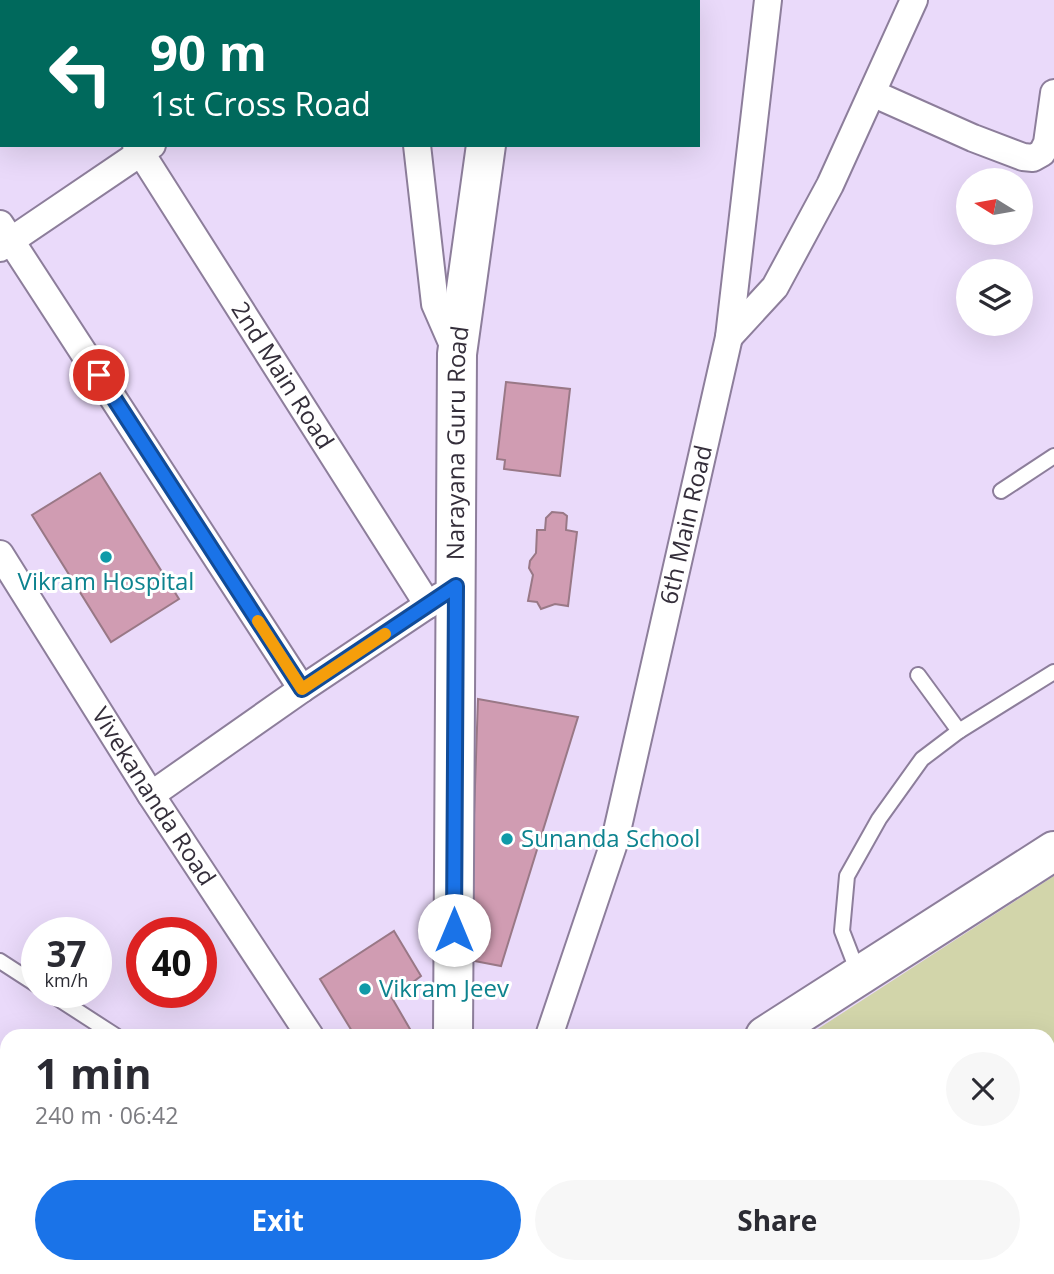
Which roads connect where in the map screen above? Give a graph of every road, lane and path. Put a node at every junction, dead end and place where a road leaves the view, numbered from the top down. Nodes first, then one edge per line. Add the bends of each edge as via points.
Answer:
1 (768, 0) edge
2 (914, 0) edge
3 (872, 93) junction
4 (1054, 93) edge
5 (417, 147) edge
6 (486, 147) edge
7 (143, 148) edge
8 (4, 238) edge
9 (729, 337) junction
10 (457, 354) junction
11 (1054, 456) edge
12 (1001, 491) dead end
13 (0, 554) edge
14 (442, 595) junction
15 (1054, 672) edge
16 (918, 675) dead end
17 (302, 689) junction
18 (960, 731) junction
19 (151, 795) junction
20 (1054, 851) edge
21 (0, 961) edge
22 (21, 975) edge
23 (859, 976) junction
24 (73, 1008) edge
25 (105, 1029) edge
26 (305, 1029) edge
27 (453, 1029) edge
28 (551, 1029) edge
29 (776, 1029) edge

1 - 9 street, 6th Main Road
2 - 3 street
3 - 4 street via 973,138 1033,158 1042,153 1046,143
3 - 9 street via 830,185 775,287
5 - 10 street via 435,304
6 - 10 street, Narayana Guru Road
7 - 8 street
7 - 14 street, 2nd Main Road
8 - 17 street
9 - 28 street, 6th Main Road via 615,839
10 - 14 street, Narayana Guru Road
11 - 12 lane
13 - 19 street, Vivekananda Road
14 - 17 street
14 - 27 street, Narayana Guru Road
15 - 18 lane
16 - 18 lane
17 - 19 street
18 - 23 lane via 922,759 879,819 847,876 842,931
19 - 26 street, Vivekananda Road
20 - 23 street
21 - 22 lane
23 - 29 street
24 - 25 lane

